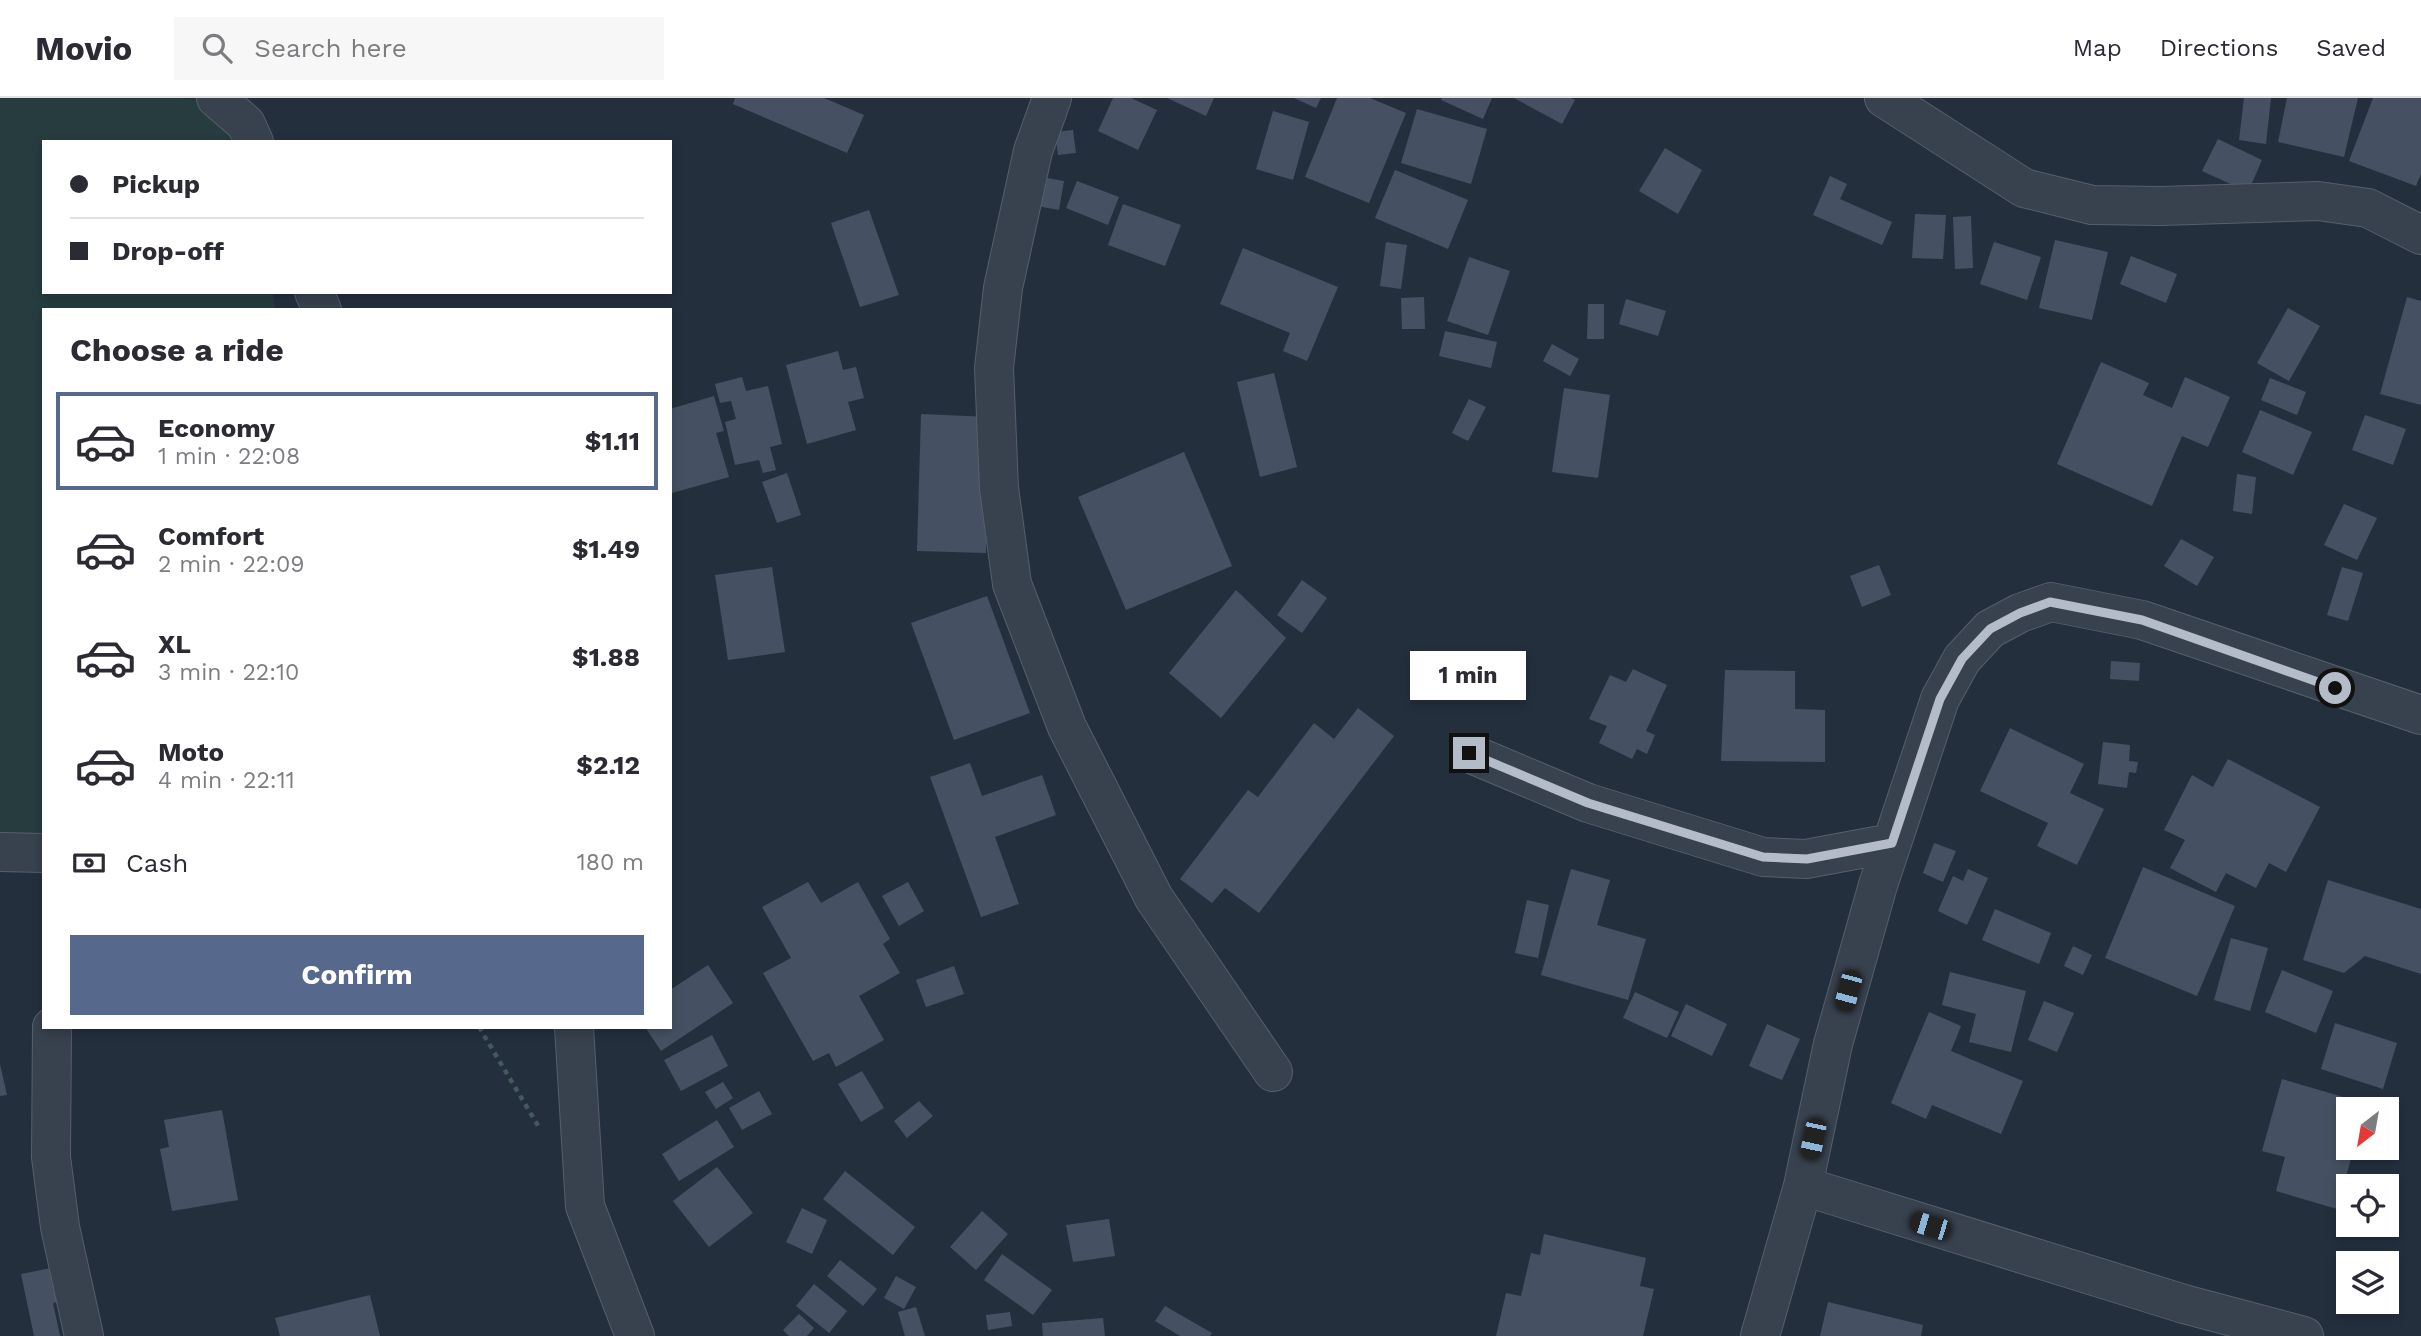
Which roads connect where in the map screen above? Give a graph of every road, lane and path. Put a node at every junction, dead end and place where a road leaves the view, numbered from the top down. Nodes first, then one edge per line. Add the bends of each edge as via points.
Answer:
1 (216, 98) edge
2 (1052, 98) edge
3 (1884, 98) edge
4 (253, 140) edge
5 (2421, 235) edge
6 (2421, 715) edge
7 (1469, 753) dead end
8 (1892, 843) junction
9 (0, 852) edge
10 (42, 853) edge
11 (51, 1029) edge
12 (480, 1029) edge
13 (574, 1029) edge
14 (1273, 1072) dead end
15 (544, 1136) dead end
16 (1802, 1186) junction
17 (84, 1336) edge
18 (635, 1336) edge
19 (1760, 1336) edge
20 (2304, 1336) edge

1 - 4 street via 246,124
2 - 14 street via 1033,151 1003,288 994,368 999,488 1012,584 1067,727 1154,898
3 - 5 street via 2024,188 2092,205 2318,201 2368,208
6 - 8 street via 2142,620 2050,602 1990,629 1962,659 1940,699
7 - 8 street via 1588,803 1763,857 1807,859
8 - 16 street via 1833,1044
9 - 10 street
11 - 17 street via 51,1157 60,1227
12 - 15 path
13 - 18 street via 585,1206
16 - 19 street
16 - 20 street via 2184,1304

